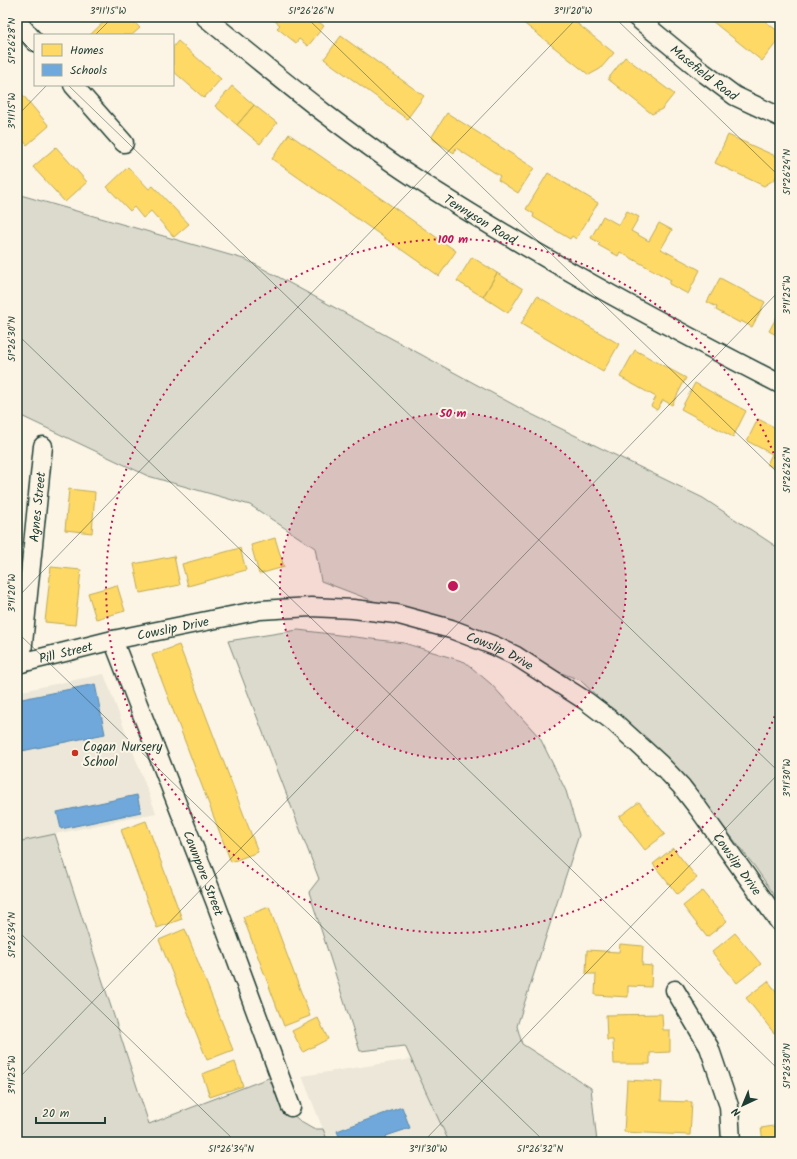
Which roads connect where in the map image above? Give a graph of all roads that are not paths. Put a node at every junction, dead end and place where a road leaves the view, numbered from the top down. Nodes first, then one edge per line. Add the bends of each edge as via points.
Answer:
1 (205, 17) edge
2 (636, 17) edge
3 (18, 19) edge
4 (34, 41) edge
5 (74, 86) edge
6 (780, 117) edge
7 (124, 143) dead end
8 (780, 384) edge
9 (43, 446) dead end
10 (113, 640) junction
11 (19, 663) edge
12 (780, 923) edge
13 (676, 990) dead end
14 (291, 1107) dead end
15 (731, 1142) edge

1 - 8 street, Tennyson Road via 266,68 412,176 574,274
2 - 6 street, Masefield Road via 735,96
3 - 4 street
5 - 7 street
9 - 11 street, Agnes Street
10 - 11 street, Pill Street
10 - 12 street, Cowslip Drive via 240,613 311,607 396,614 495,646 516,656 586,701 615,723 660,764 698,808
10 - 14 street, Cawnpore Street via 215,901
13 - 15 street via 709,1047 729,1106

